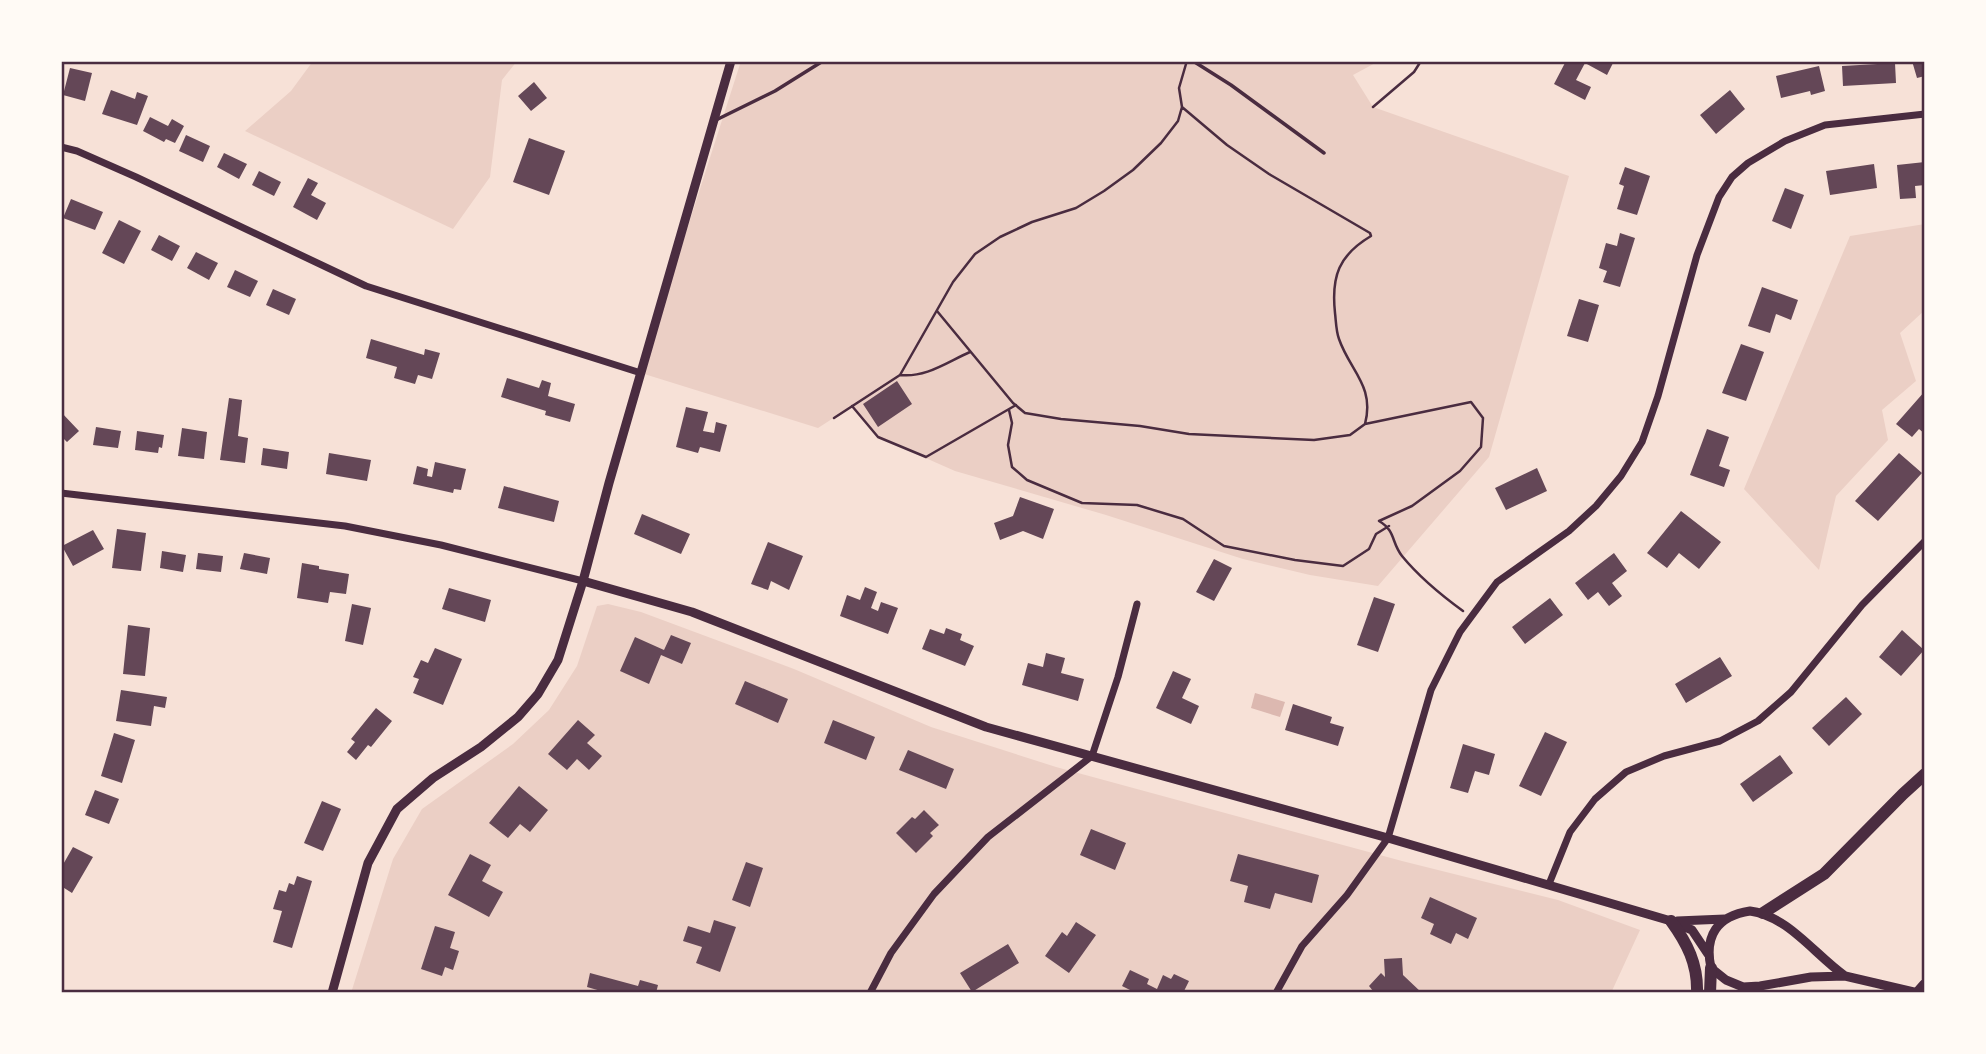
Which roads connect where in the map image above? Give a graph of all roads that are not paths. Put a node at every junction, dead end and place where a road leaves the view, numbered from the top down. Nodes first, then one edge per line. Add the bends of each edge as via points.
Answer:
1 (731, 61) edge
2 (823, 61) edge
3 (1193, 61) edge
4 (1925, 114) edge
5 (714, 121) junction
6 (61, 147) edge
7 (1324, 153) dead end
8 (641, 373) junction
9 (61, 493) edge
10 (1925, 541) edge
11 (583, 582) junction
12 (1137, 604) dead end
13 (1092, 756) junction
14 (1925, 774) edge
15 (1388, 838) junction
16 (1549, 884) junction
17 (1763, 913) junction
18 (1725, 919) junction
19 (1671, 921) junction
20 (1708, 954) junction
21 (1711, 968) junction
22 (1845, 976) junction
23 (1925, 985) edge
24 (332, 993) edge
25 (870, 993) edge
26 (1276, 993) edge
27 (1696, 993) edge
28 (1710, 993) edge
29 (1918, 993) edge

1 - 5 street
2 - 5 lane
3 - 7 lane
4 - 15 street via 1825,125 1785,141 1732,177 1719,197 1697,255 1642,442 1596,506 1497,582 1460,632 1431,690
5 - 8 street
6 - 8 street via 125,172 366,286
8 - 11 street
9 - 11 street via 345,526
10 - 16 street via 1863,605 1791,692 1758,721 1720,741 1626,772 1595,799 1570,832
11 - 13 street via 692,612 986,727
11 - 24 street via 558,660 538,694 518,718 397,809 368,863
12 - 13 street
13 - 15 street
13 - 25 street via 980,845 934,894 891,953
14 - 17 highway via 1824,874
15 - 16 street
15 - 26 street via 1302,946
16 - 19 street
17 - 18 street via 1737,913
17 - 22 street via 1782,922
18 - 19 street
18 - 20 street via 1710,940
19 - 20 street via 1692,930
19 - 27 highway via 1687,943 1695,965
20 - 21 street
21 - 22 street via 1743,987
21 - 28 highway
22 - 29 street
23 - 29 highway

